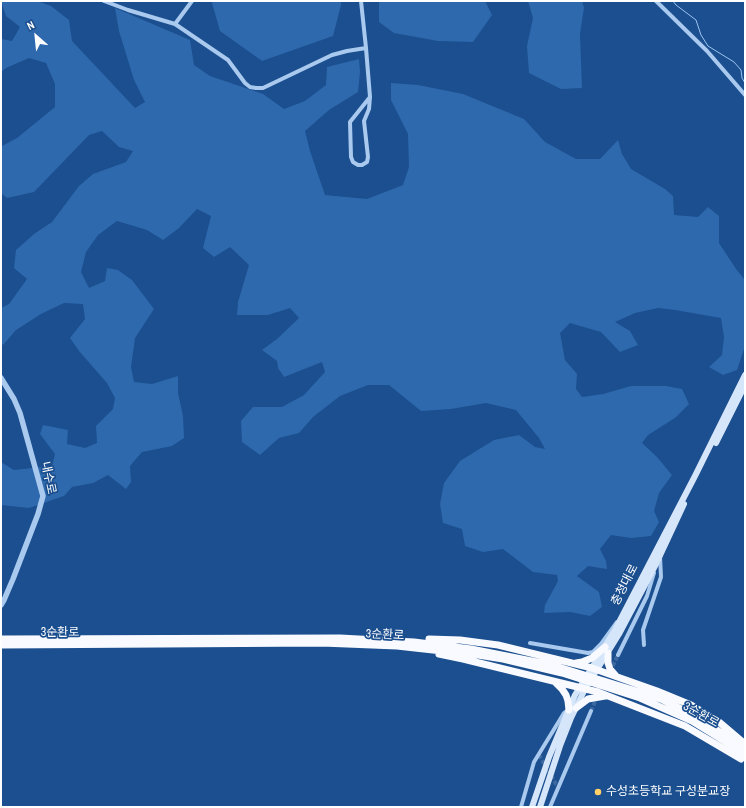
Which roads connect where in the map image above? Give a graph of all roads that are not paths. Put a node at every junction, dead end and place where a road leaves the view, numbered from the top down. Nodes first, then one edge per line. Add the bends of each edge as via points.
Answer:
1 (104, 1) edge
2 (192, 1) edge
3 (361, 1) edge
4 (656, 1) edge
5 (176, 24) junction
6 (366, 48) junction
7 (745, 95) edge
8 (370, 97) junction
9 (745, 375) edge
10 (1, 378) edge
11 (745, 385) edge
12 (660, 556) junction
13 (656, 564) junction
14 (1, 605) edge
15 (627, 606) junction
16 (1, 639) edge
17 (530, 643) dead end
18 (1, 645) edge
19 (382, 645) junction
20 (644, 645) dead end
21 (606, 650) junction
22 (618, 655) tunnel mouth
23 (584, 666) junction
24 (595, 669) junction
25 (573, 670) junction
26 (616, 676) junction
27 (604, 679) junction
28 (555, 682) junction
29 (580, 688) junction
30 (598, 692) junction
31 (607, 696) junction
32 (576, 708) junction
33 (569, 710) junction
34 (591, 711) tunnel mouth
35 (745, 744) edge
36 (745, 749) edge
37 (745, 756) edge
38 (745, 761) edge
39 (521, 807) edge
40 (532, 807) edge
41 (540, 807) edge
42 (550, 807) edge

1 - 5 street
2 - 5 street
3 - 6 street
4 - 7 street via 707,51
5 - 6 street via 228,60 245,83 256,88 262,88 332,55
6 - 8 street
8 - 8 street via 364,121 368,157 367,162 358,165 351,157 350,122
9 - 15 main road, 충청대로
10 - 14 street, 내수로 via 17,406 43,496 13,580
11 - 12 main road, 충청대로 via 697,476
12 - 13 main road, 충청대로
12 - 20 street via 661,577 643,630
13 - 21 main road, 충청대로
13 - 22 street via 647,596
15 - 17 street via 605,638 588,654
15 - 21 main road, 충청대로
16 - 25 highway, 3순환로 via 363,638 471,649
18 - 19 highway, 3순환로
19 - 25 highway, 3순환로 via 478,655 531,666
19 - 28 highway via 450,656
21 - 24 main road, 충청대로
21 - 25 highway
21 - 26 highway via 610,669
23 - 24 highway
23 - 25 highway
23 - 29 highway
24 - 27 highway
24 - 29 main road, 충청대로
25 - 27 highway, 3순환로
26 - 27 highway
26 - 35 highway via 691,705 719,722
27 - 30 highway
27 - 36 highway, 3순환로 via 682,709
27 - 37 highway, 3순환로 via 640,698 675,712 721,738
28 - 29 highway
28 - 33 highway via 566,695
29 - 30 highway
29 - 32 main road, 충청대로
29 - 33 main road, 충청대로
30 - 31 highway
31 - 32 highway via 592,698
31 - 38 highway via 685,726
32 - 41 main road, 충청대로 via 560,746
33 - 39 street via 564,713 534,762
33 - 40 main road, 충청대로
34 - 42 street

